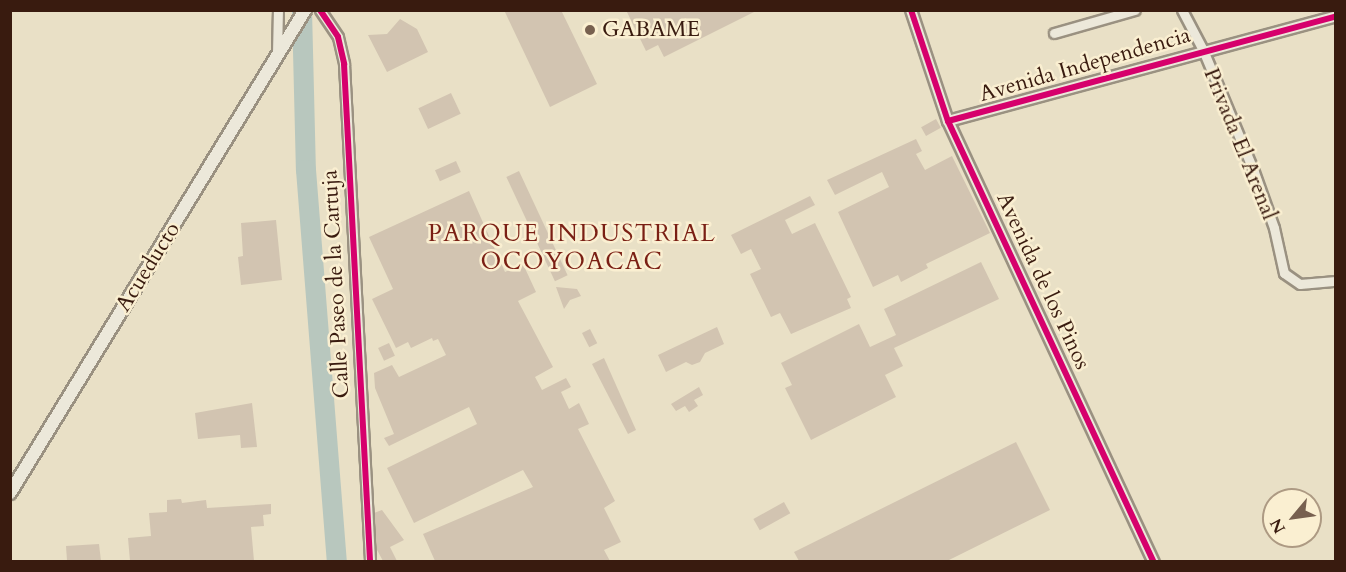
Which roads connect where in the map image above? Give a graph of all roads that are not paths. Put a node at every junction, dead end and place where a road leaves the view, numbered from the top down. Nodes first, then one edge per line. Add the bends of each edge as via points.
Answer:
1 (278, 10) edge
2 (304, 10) edge
3 (320, 10) edge
4 (911, 10) edge
5 (1135, 10) edge
6 (1182, 10) edge
7 (1335, 16) edge
8 (1054, 33) dead end
9 (1203, 50) junction
10 (278, 54) junction
11 (948, 121) junction
12 (1335, 281) edge
13 (10, 493) edge
14 (370, 561) edge
15 (1154, 561) edge

1 - 10 street
2 - 10 main road, Acueducto
3 - 14 street, Calle Paseo de la Cartuja via 338,37 344,64
4 - 11 street, Avenida de los Pinos
5 - 8 street
6 - 9 street, Privada El Arenal
7 - 9 street, Avenida Independencia
9 - 11 street, Avenida Independencia via 1093,84
9 - 12 street, Privada El Arenal via 1246,153 1276,238 1280,264 1290,279 1316,286
10 - 13 main road, Acueducto
11 - 15 street, Avenida de los Pinos

